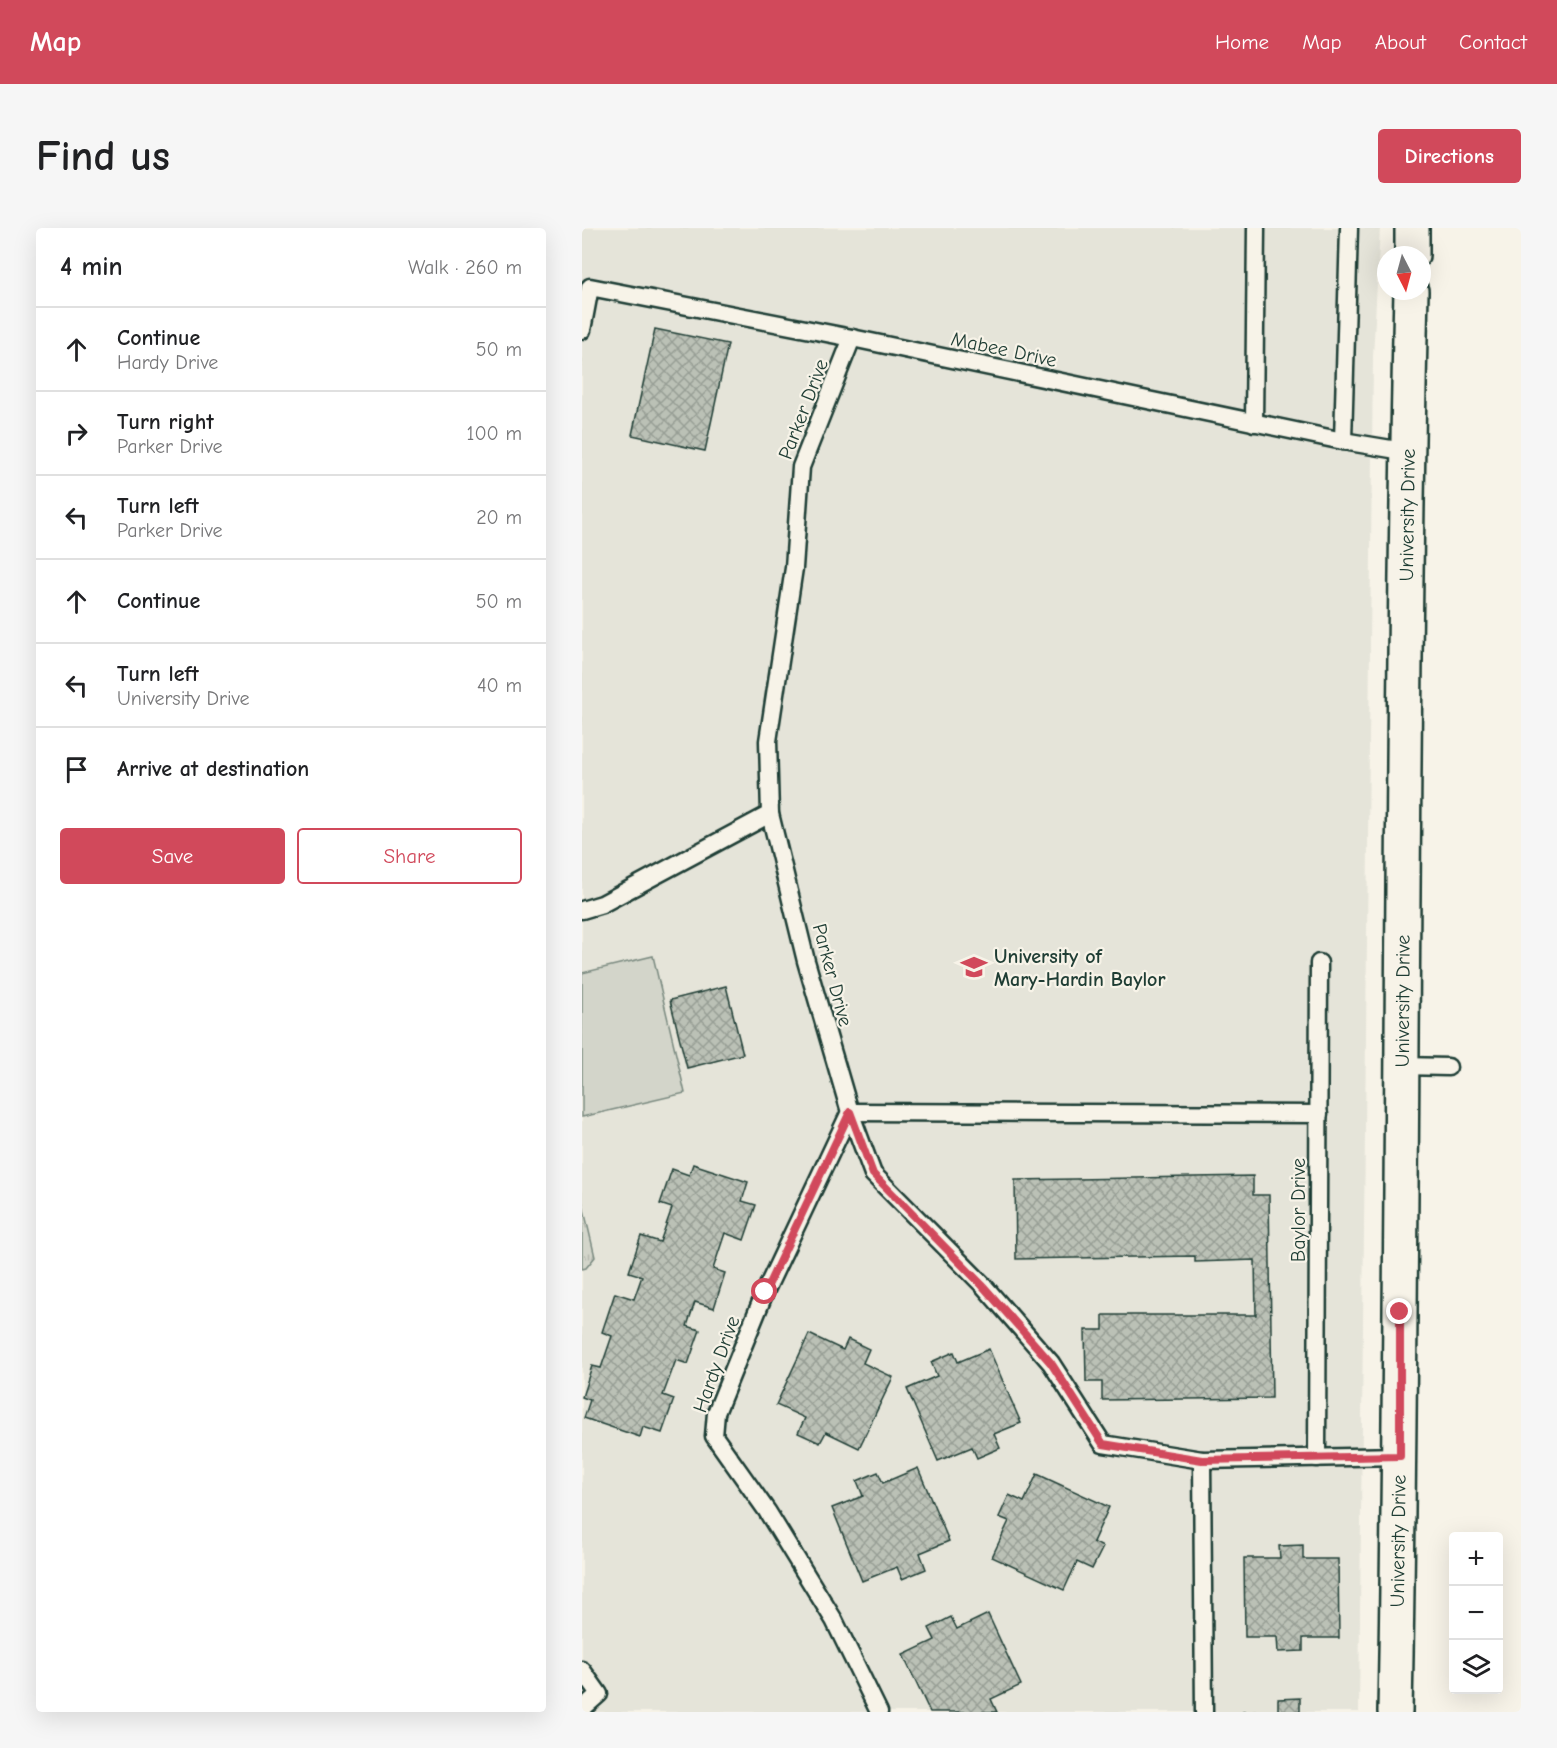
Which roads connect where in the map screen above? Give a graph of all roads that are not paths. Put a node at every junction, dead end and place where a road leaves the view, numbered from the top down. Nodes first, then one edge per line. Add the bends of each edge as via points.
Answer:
1 (1256, 228) edge
2 (1349, 228) edge
3 (1413, 228) edge
4 (1412, 246) edge
5 (1411, 300) edge
6 (582, 330) edge
7 (852, 339) junction
8 (1254, 423) junction
9 (1343, 441) junction
10 (1409, 452) junction
11 (770, 814) junction
12 (582, 910) edge
13 (1320, 963) dead end
14 (1402, 1066) junction
15 (1448, 1067) dead end
16 (850, 1112) junction
17 (1319, 1114) junction
18 (1400, 1456) junction
19 (1317, 1458) junction
20 (1202, 1460) junction
21 (582, 1670) edge
22 (582, 1709) edge
23 (879, 1712) edge
24 (1204, 1712) edge
25 (1395, 1712) edge

1 - 8 lane
2 - 9 lane
3 - 4 street
5 - 10 street, University Drive
6 - 7 lane, Mabee Drive via 590,287
7 - 8 lane, Mabee Drive
7 - 11 lane, Parker Drive via 801,467 794,568 768,741
8 - 9 lane, Mabee Drive
9 - 10 lane, Mabee Drive
10 - 14 street, University Drive
11 - 12 lane via 602,904
11 - 16 lane, Parker Drive via 806,961
13 - 17 lane, Baylor Drive
14 - 15 lane
14 - 18 street, University Drive
16 - 17 lane
16 - 20 lane, Parker Drive via 873,1174 982,1285 1051,1363 1103,1444
16 - 23 lane, Hardy Drive via 765,1292 716,1413 714,1436 767,1511 834,1620
17 - 19 lane, Baylor Drive
18 - 19 lane, Parker Drive
18 - 25 street, University Drive
19 - 20 lane, Parker Drive
20 - 24 lane
21 - 22 lane via 599,1694

